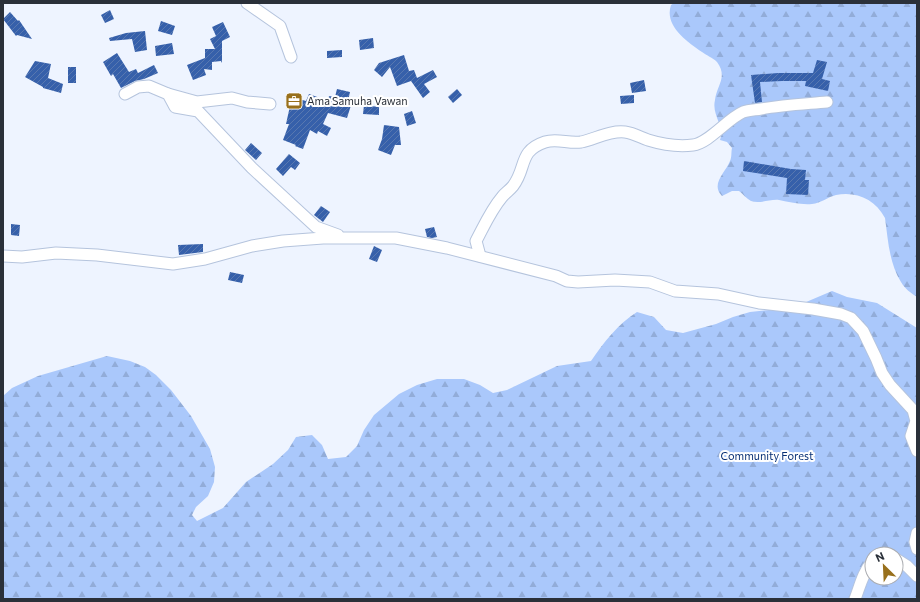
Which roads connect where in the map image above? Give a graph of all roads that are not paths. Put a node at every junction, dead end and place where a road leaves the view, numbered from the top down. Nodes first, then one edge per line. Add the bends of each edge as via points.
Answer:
1 (248, 3) edge
2 (291, 57) dead end
3 (125, 94) dead end
4 (168, 94) junction
5 (827, 102) dead end
6 (270, 104) dead end
7 (346, 238) junction
8 (3, 256) edge
9 (480, 256) junction
10 (917, 451) edge
11 (917, 533) edge
12 (917, 549) edge
13 (904, 564) edge
14 (864, 575) edge
15 (917, 576) edge
16 (855, 599) edge

1 - 2 street via 280,26
3 - 4 street via 138,86 149,86
4 - 6 street via 197,102 232,98
4 - 7 street via 175,107 198,111 252,168 316,227
5 - 9 street via 745,111 695,145 656,143 623,132 576,143 546,141 530,150 517,181 492,212 476,241
7 - 8 street via 283,241 172,264 97,254
7 - 9 street via 396,238
9 - 10 street via 567,281 650,282 675,291 718,294 759,303 834,312 851,318 863,331 890,385 913,410 916,421 911,436
11 - 12 street
13 - 15 street
14 - 16 street

